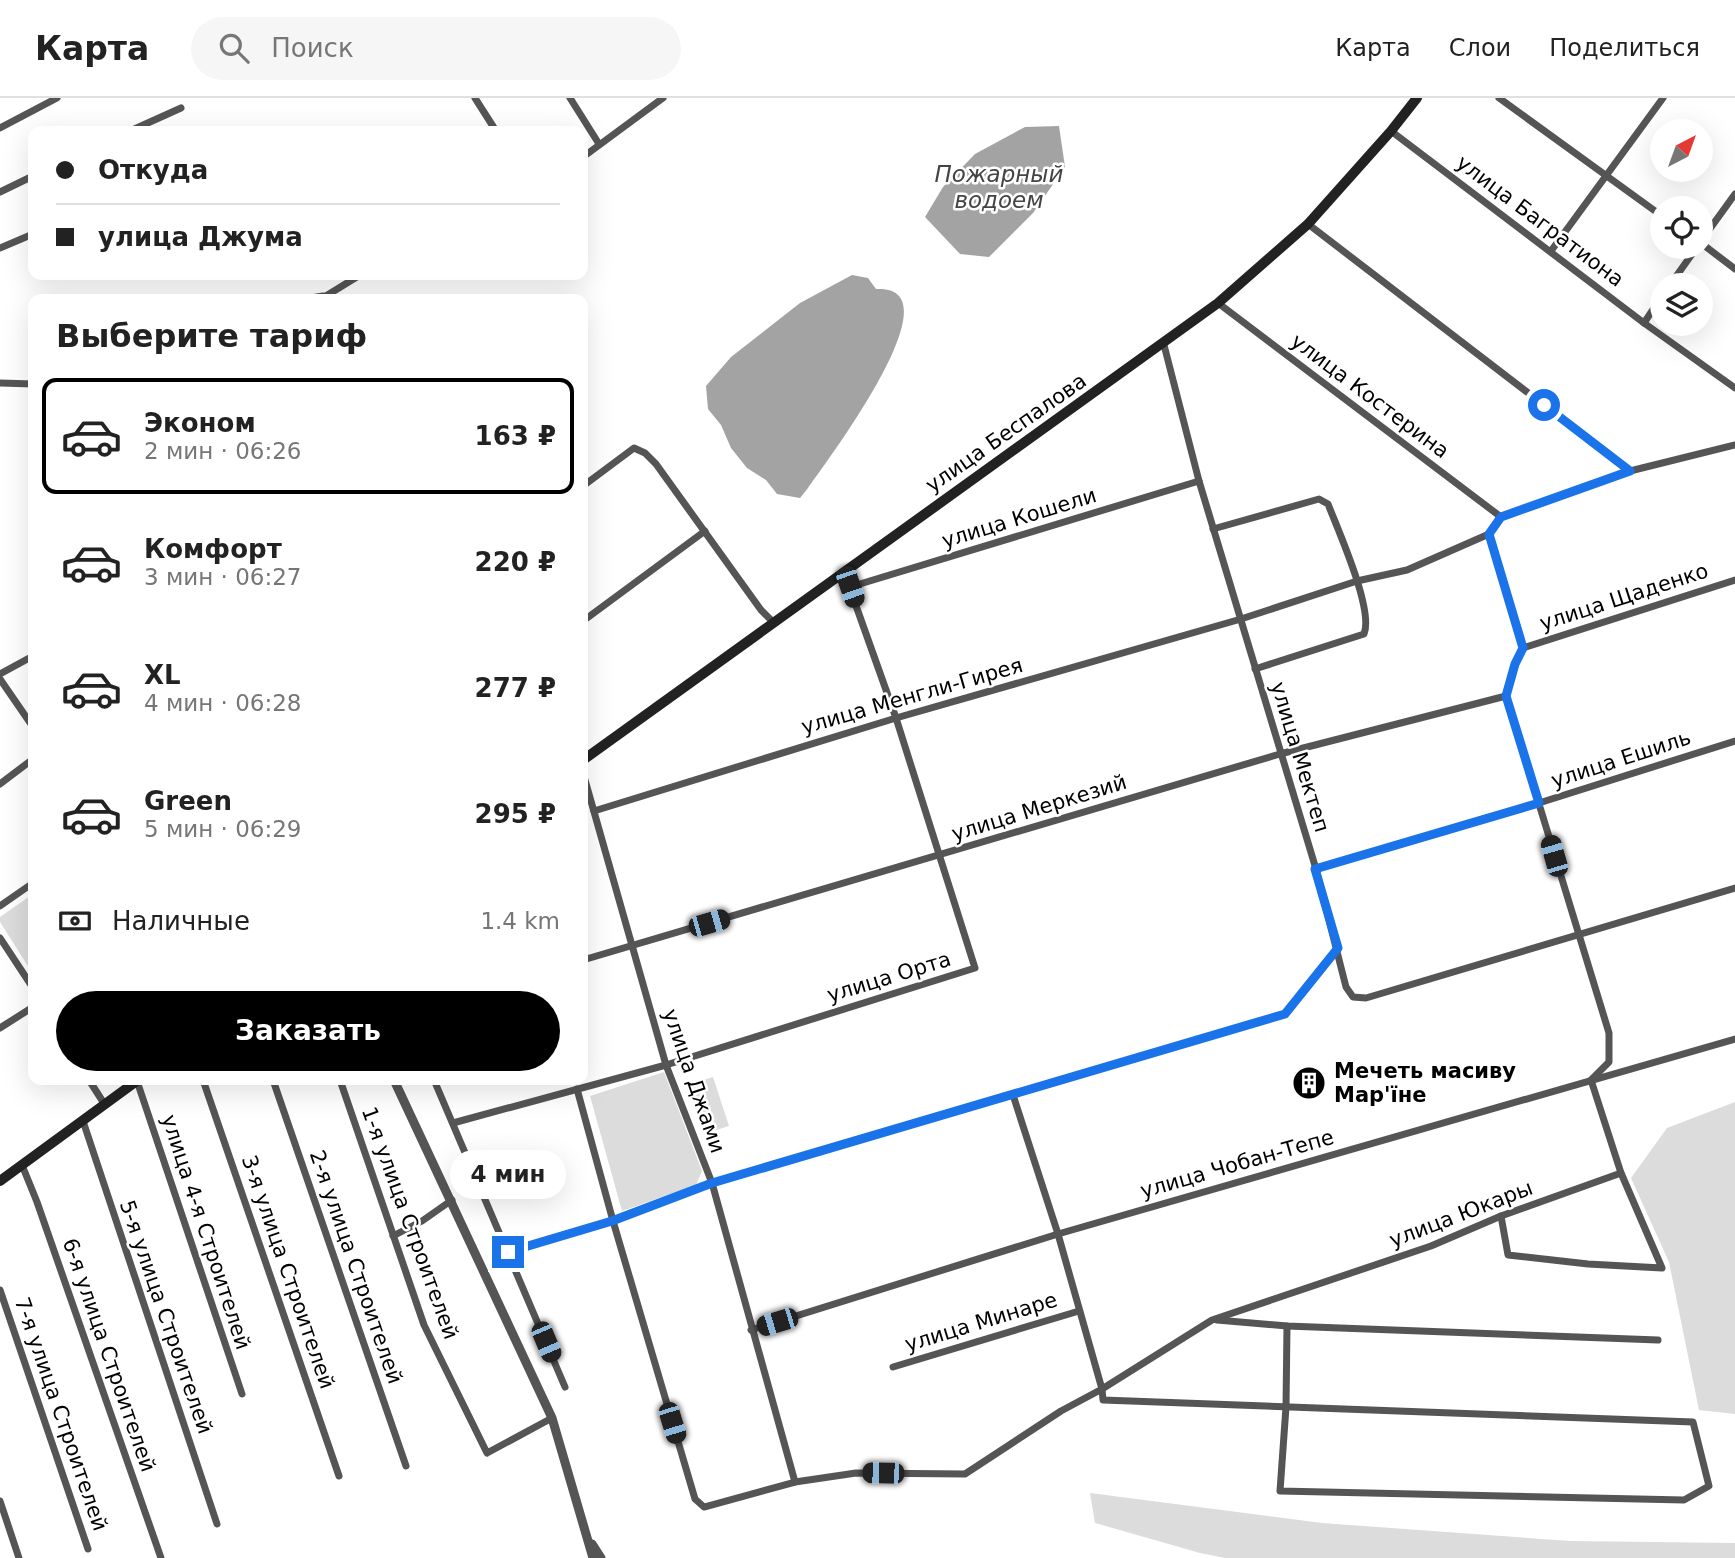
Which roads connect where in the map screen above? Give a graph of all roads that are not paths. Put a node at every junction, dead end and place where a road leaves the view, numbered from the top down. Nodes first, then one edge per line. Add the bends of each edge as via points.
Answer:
1 (57, 98) edge
2 (475, 98) edge
3 (570, 98) edge
4 (663, 98) edge
5 (1417, 98) edge
6 (1499, 98) edge
7 (1663, 98) edge
8 (652, 102) edge
9 (181, 108) dead end
10 (141, 126) edge
11 (493, 126) edge
12 (588, 126) edge
13 (588, 127) edge
14 (0, 128) edge
15 (1391, 131) junction
16 (599, 144) junction
17 (588, 152) edge
18 (1607, 176) junction
19 (28, 178) edge
20 (0, 192) edge
21 (1735, 194) edge
22 (1650, 207) edge
23 (1308, 224) junction
24 (1713, 225) edge
25 (28, 236) edge
26 (0, 248) edge
27 (1551, 251) junction
28 (1713, 252) edge
29 (1735, 269) edge
30 (352, 280) edge
31 (329, 294) edge
32 (1218, 303) junction
33 (1650, 314) edge
34 (1644, 323) junction
35 (1164, 345) junction
36 (0, 383) edge
37 (28, 384) edge
38 (1735, 388) edge
39 (1735, 445) edge
40 (1630, 471) junction
41 (1199, 481) junction
42 (588, 482) edge
43 (1501, 517) junction
44 (1213, 528) junction
45 (705, 531) junction
46 (1489, 534) junction
47 (844, 572) junction
48 (1735, 580) edge
49 (1357, 581) junction
50 (850, 587) junction
51 (588, 617) edge
52 (1241, 619) junction
53 (775, 623) junction
54 (1523, 648) junction
55 (28, 659) edge
56 (1255, 669) junction
57 (0, 676) edge
58 (1506, 696) junction
59 (896, 718) junction
60 (28, 719) edge
61 (1735, 741) edge
62 (1280, 754) junction
63 (588, 756) edge
64 (28, 763) edge
65 (0, 783) edge
66 (588, 790) edge
67 (1539, 803) junction
68 (594, 811) junction
69 (939, 856) junction
70 (1315, 869) junction
71 (28, 886) edge
72 (1735, 888) edge
73 (0, 906) edge
74 (1577, 936) junction
75 (0, 938) edge
76 (632, 945) junction
77 (1338, 948) junction
78 (588, 958) edge
79 (28, 980) edge
80 (28, 1010) edge
81 (0, 1028) edge
82 (1735, 1039) edge
83 (666, 1065) junction
84 (1591, 1080) junction
85 (92, 1085) edge
86 (131, 1085) edge
87 (139, 1085) edge
88 (205, 1085) edge
89 (275, 1085) edge
90 (342, 1085) edge
91 (396, 1085) edge
92 (436, 1085) edge
93 (577, 1089) junction
94 (1013, 1095) junction
95 (105, 1105) junction
96 (83, 1121) junction
97 (453, 1123) junction
98 (22, 1165) junction
99 (1621, 1174) junction
100 (0, 1181) edge
101 (712, 1183) junction
102 (452, 1200) junction
103 (1501, 1216) junction
104 (612, 1221) junction
105 (1058, 1234) junction
106 (393, 1236) junction
107 (508, 1252) junction
108 (0, 1290) edge
109 (1079, 1311) junction
110 (1213, 1320) junction
111 (1287, 1326) junction
112 (751, 1330) junction
113 (1658, 1340) dead end
114 (893, 1367) dead end
115 (565, 1387) dead end
116 (1102, 1389) junction
117 (242, 1394) dead end
118 (1286, 1407) junction
119 (552, 1418) junction
120 (406, 1466) dead end
121 (339, 1476) dead end
122 (795, 1482) junction
123 (0, 1501) edge
124 (583, 1523) junction
125 (218, 1524) dead end
126 (88, 1549) dead end
127 (19, 1558) edge
128 (161, 1558) edge
129 (593, 1558) edge
130 (601, 1558) edge

1 - 14 street
2 - 11 street
3 - 12 street
4 - 8 street
5 - 15 main road, улица Беспалова
6 - 18 street
7 - 18 street
8 - 16 street
9 - 10 street
13 - 16 street
15 - 23 main road, улица Беспалова
15 - 27 street, улица Багратиона
16 - 17 street
18 - 22 street
18 - 27 street
19 - 20 street
21 - 24 street
23 - 32 main road, улица Беспалова
23 - 40 street
25 - 26 street
27 - 34 street, улица Багратиона
28 - 29 street
30 - 31 street
32 - 35 main road, улица Беспалова
32 - 43 street, улица Костерина
33 - 34 street
34 - 38 street, улица Багратиона
35 - 41 street, улица Мектеп
35 - 47 main road, улица Беспалова
36 - 37 street
39 - 40 street
40 - 43 street
41 - 44 street, улица Мектеп
41 - 50 street, улица Кошели
42 - 45 street via 634,448 656,464
43 - 46 street
44 - 49 street via 1319,499 1328,504
44 - 52 street, улица Мектеп
45 - 51 street
45 - 53 street
46 - 49 street, улица Менгли-Гирея via 1407,570
46 - 54 street
47 - 50 street, улица Орта
47 - 53 main road, улица Беспалова
48 - 54 street, улица Щаденко
49 - 52 street, улица Менгли-Гирея
49 - 56 street via 1367,626 1364,634
50 - 59 street, улица Орта
52 - 56 street, улица Мектеп
52 - 59 street, улица Менгли-Гирея
53 - 63 main road, улица Беспалова
54 - 58 street
55 - 57 street
56 - 62 street, улица Мектеп
57 - 60 street
58 - 62 street, улица Меркезий
58 - 67 street
59 - 68 street, улица Менгли-Гирея
59 - 69 street, улица Орта
61 - 67 street, улица Ешиль
62 - 69 street, улица Меркезий
62 - 70 street, улица Мектеп
64 - 65 street
66 - 68 street, улица Джами
67 - 70 street, улица Ешиль
67 - 74 street
68 - 76 street, улица Джами
69 - 76 street, улица Меркезий
69 - 83 street, улица Орта via 975,968
70 - 77 street, улица Мектеп
71 - 73 street
72 - 74 street, улица Мектеп
74 - 77 street, улица Мектеп via 1366,998 1353,997 1346,988
74 - 84 street via 1609,1033 1609,1062
75 - 79 street
76 - 78 street, улица Меркезий
76 - 83 street, улица Джами
77 - 94 street via 1285,1014
80 - 81 street
82 - 84 street, улица Чобан-Тепе
83 - 93 street, улица Орта
83 - 101 street, улица Джами
84 - 99 street
84 - 105 street, улица Чобан-Тепе
85 - 95 street
86 - 95 main road
87 - 117 street, улица 4-я Строителей
88 - 121 street, 3-я улица Строителей
89 - 120 street, 2-я улица Строителей
90 - 106 street, 1-я улица Строителей
91 - 102 street, 1-я улица Строителей
92 - 97 street
93 - 97 street, улица Орта
93 - 104 street
94 - 101 street
94 - 105 street
95 - 96 main road
96 - 98 main road
96 - 125 street, 5-я улица Строителей
97 - 107 street
98 - 100 main road
98 - 128 street, 6-я улица Строителей
99 - 103 street, улица Юкары
99 - 103 street via 1662,1268 1508,1255
101 - 104 street
101 - 112 street, улица Джами
102 - 106 street
102 - 119 street, 1-я улица Строителей
103 - 110 street, улица Юкары via 1431,1246
104 - 107 street
104 - 122 street, улица Юкары via 695,1499 704,1507
105 - 109 street
105 - 112 street, улица Чобан-Тепе
106 - 119 street, 1-я улица Строителей via 424,1325 487,1453
107 - 115 street
108 - 126 street, 7-я улица Строителей
109 - 114 street, улица Минаре
109 - 116 street
110 - 111 street
110 - 116 street, улица Юкары
111 - 113 street
111 - 118 street
112 - 122 street, улица Джами
116 - 118 street via 1103,1400
116 - 122 street, улица Юкары via 1060,1410 965,1474 856,1473
118 - 118 street via 1693,1422 1709,1486 1684,1500 1280,1491
119 - 124 street, 1-я улица Строителей
123 - 127 street
124 - 129 street, 1-я улица Строителей
124 - 130 street

